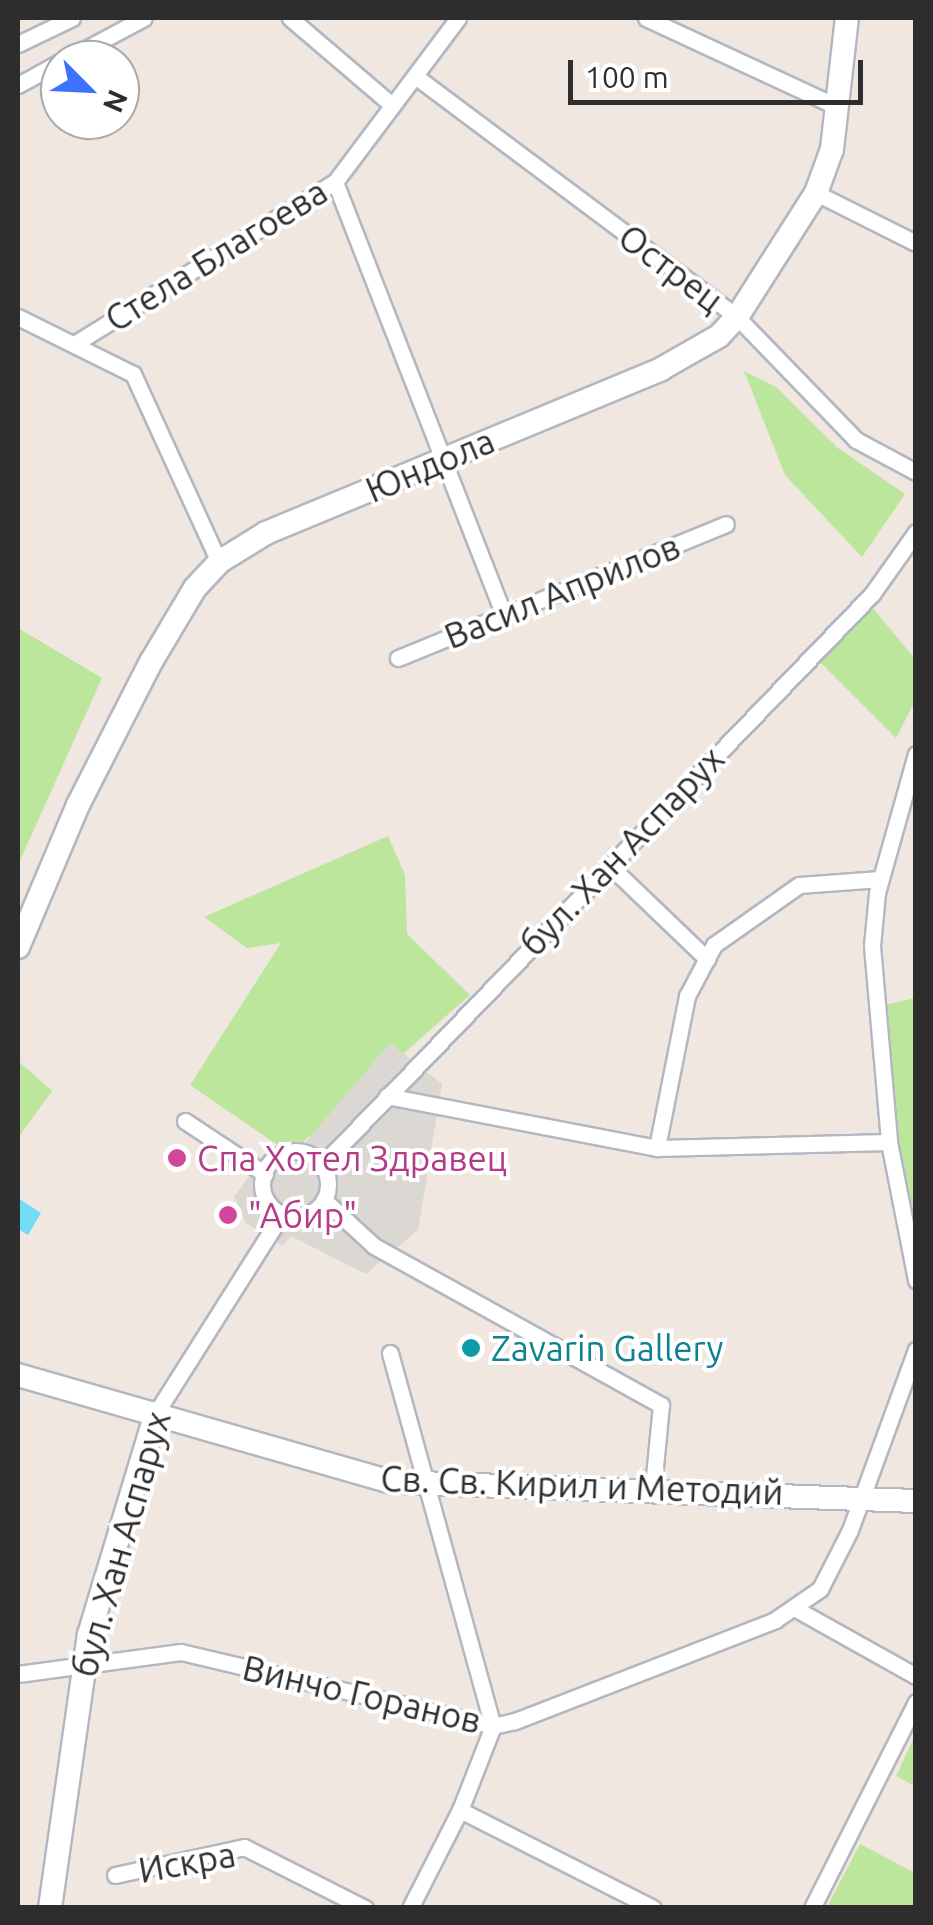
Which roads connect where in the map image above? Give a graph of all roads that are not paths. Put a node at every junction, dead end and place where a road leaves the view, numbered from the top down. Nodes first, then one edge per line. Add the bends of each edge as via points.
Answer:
1 (72, 18) edge
2 (144, 18) edge
3 (290, 18) edge
4 (458, 18) edge
5 (646, 18) edge
6 (847, 18) edge
7 (102, 40) edge
8 (18, 44) edge
9 (40, 74) edge
10 (415, 76) junction
11 (18, 86) edge
12 (392, 105) junction
13 (838, 107) junction
14 (334, 182) junction
15 (816, 192) junction
16 (916, 243) edge
17 (18, 317) edge
18 (737, 317) junction
19 (76, 343) junction
20 (444, 459) junction
21 (916, 472) edge
22 (726, 524) dead end
23 (916, 532) edge
24 (219, 562) junction
25 (504, 615) junction
26 (398, 658) dead end
27 (916, 754) edge
28 (608, 865) junction
29 (880, 879) junction
30 (18, 947) edge
31 (707, 958) junction
32 (386, 1096) junction
33 (185, 1121) dead end
34 (888, 1142) junction
35 (657, 1148) junction
36 (322, 1164) junction
37 (264, 1174) junction
38 (324, 1200) junction
39 (282, 1214) junction
40 (916, 1280) edge
41 (916, 1350) edge
42 (390, 1353) dead end
43 (18, 1375) edge
44 (156, 1413) junction
45 (430, 1485) junction
46 (653, 1487) junction
47 (861, 1497) junction
48 (916, 1501) edge
49 (796, 1609) junction
50 (83, 1668) junction
51 (18, 1674) edge
52 (916, 1676) edge
53 (916, 1702) edge
54 (493, 1726) junction
55 (460, 1810) junction
56 (115, 1875) dead end
57 (50, 1908) edge
58 (366, 1908) edge
59 (410, 1908) edge
60 (652, 1908) edge
61 (812, 1908) edge

1 - 8 street
2 - 7 street
3 - 12 street
4 - 10 street, Стела Благоева
5 - 13 street
6 - 13 street, Юндола
9 - 11 street
10 - 12 street, Стела Благоева
10 - 18 street, Острец
12 - 14 street, Стела Благоева
13 - 15 street, Юндола
14 - 19 street, Стела Благоева
14 - 20 street
15 - 16 street
15 - 18 street, Юндола
17 - 19 street
18 - 20 street, Юндола via 719,336 671,364
18 - 21 street, Острец via 856,440
19 - 24 street via 118,361 144,390
20 - 24 street, Юндола via 266,533
20 - 25 street
22 - 25 street, Васил Априлов
23 - 28 street, бул. Хан Аспарух via 872,594
24 - 30 street, Юндола via 195,588 142,678
25 - 26 street, Васил Априлов
27 - 29 street
28 - 31 street
28 - 32 street, бул. Хан Аспарух
29 - 31 street via 798,885 714,945
29 - 34 street via 872,946
31 - 35 street via 687,996
32 - 35 street
32 - 36 street, бул. Хан Аспарух
33 - 37 street
34 - 35 street
34 - 40 street
36 - 37 street via 305,1153 286,1153
36 - 38 street
37 - 39 street via 267,1202
38 - 39 street via 302,1217
38 - 46 street via 374,1246 660,1405
39 - 44 street, бул. Хан Аспарух
41 - 47 street, Винчо Горанов
42 - 45 street
43 - 44 street, Св. Св. Кирил и Методий
44 - 45 street, Св. Св. Кирил и Методий via 337,1469
44 - 50 street, бул. Хан Аспарух
45 - 46 street, Св. Св. Кирил и Методий
45 - 54 street
46 - 47 street, Св. Св. Кирил и Методий
47 - 48 street, Св. Св. Кирил и Методий
47 - 49 street, Винчо Горанов via 836,1561
49 - 52 street
49 - 54 street, Винчо Горанов
50 - 51 street, Винчо Горанов
50 - 54 street, Винчо Горанов via 146,1652 181,1652
50 - 57 street, бул. Хан Аспарух
53 - 61 street
54 - 55 street
55 - 59 street
55 - 60 street
56 - 58 street, Искра via 244,1848

